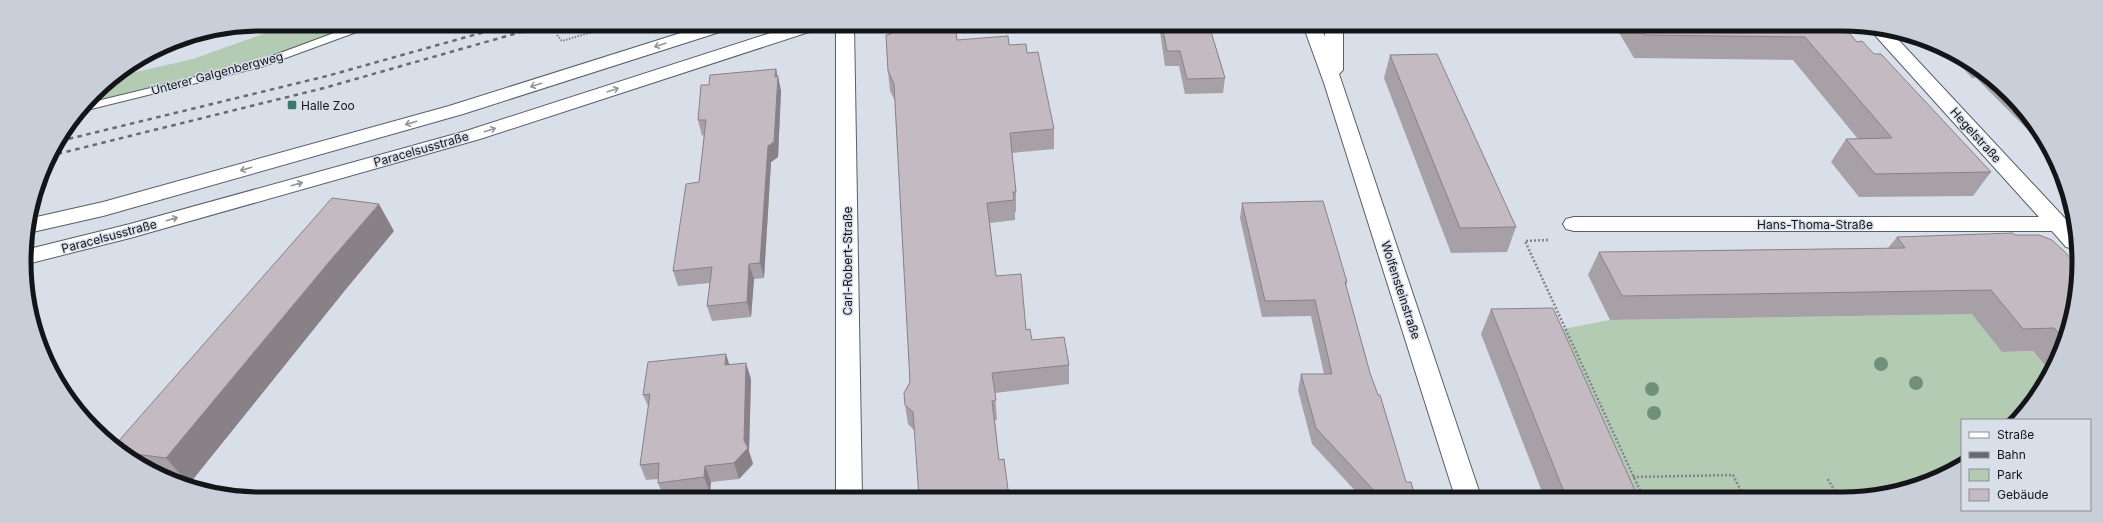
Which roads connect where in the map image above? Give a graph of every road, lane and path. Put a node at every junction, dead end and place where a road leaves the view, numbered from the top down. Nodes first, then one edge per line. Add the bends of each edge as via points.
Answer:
1 (350, 31) edge
2 (596, 31) edge
3 (704, 31) edge
4 (793, 31) edge
5 (845, 31) edge
6 (1314, 31) edge
7 (1334, 31) edge
8 (557, 35) dead end
9 (1884, 35) edge
10 (1334, 83) junction
11 (91, 107) edge
12 (1574, 224) dead end
13 (2057, 224) junction
14 (34, 225) edge
15 (2071, 239) edge
16 (1536, 240) dead end
17 (31, 256) edge
18 (1634, 477) junction
19 (1828, 478) dead end
20 (849, 492) edge
21 (1466, 492) edge
22 (1641, 492) edge
23 (1742, 492) edge
24 (1817, 492) edge

1 - 11 lane, Unterer Galgenbergweg via 257,65
2 - 8 path via 562,41
3 -> 14 main road via 456,110 103,209
17 -> 4 main road, Paracelsusstraße via 130,231 473,135
5 - 20 main road, Carl-Robert-Straße
6 - 10 main road, Wolfensteinstraße
7 - 10 main road, Wolfensteinstraße
9 - 13 main road, Hegelstraße
10 - 21 main road, Wolfensteinstraße
12 - 13 main road, Hans-Thoma-Straße
13 - 15 main road, Hegelstraße
16 - 18 path via 1525,241
18 - 22 path
18 - 23 path via 1733,475
19 - 24 path via 1835,491

